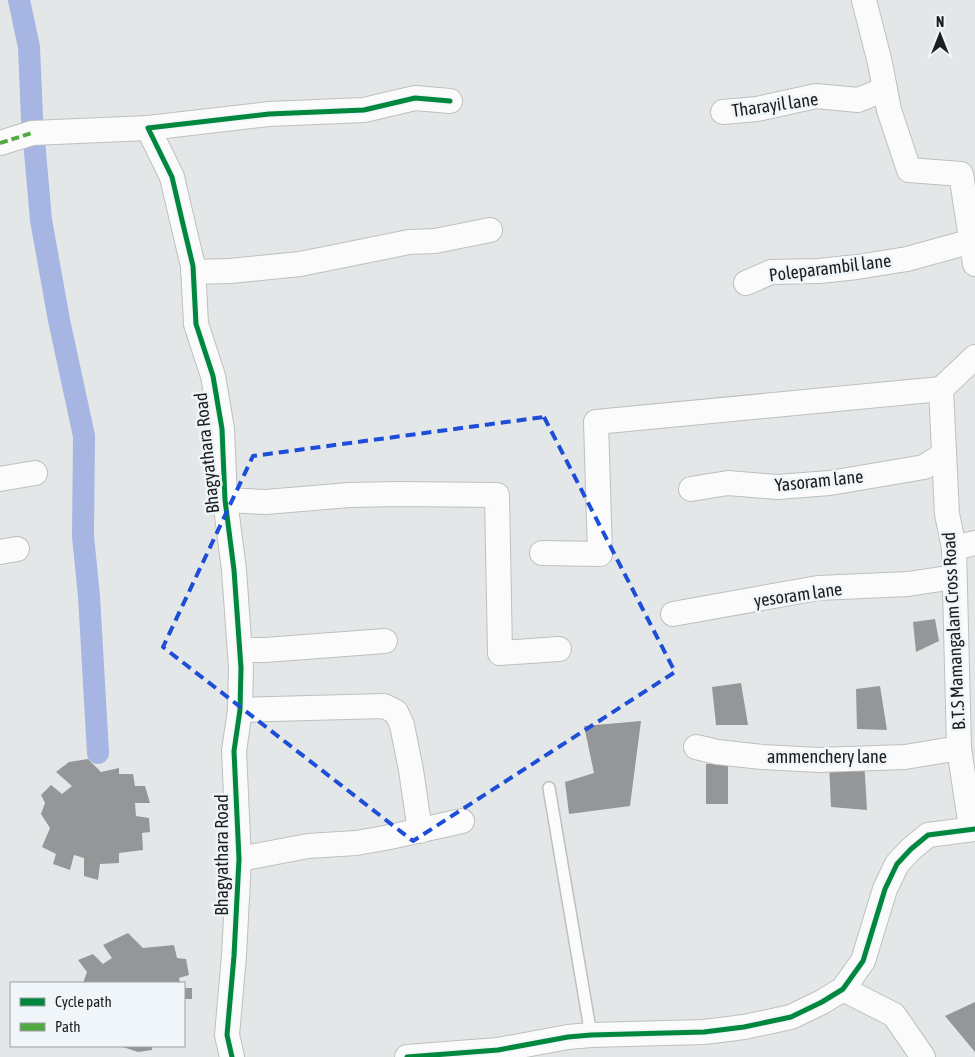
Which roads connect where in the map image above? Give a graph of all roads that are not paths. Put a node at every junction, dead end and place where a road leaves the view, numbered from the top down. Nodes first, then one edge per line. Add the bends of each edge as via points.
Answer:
1 (864, 0) edge
2 (885, 89) junction
3 (450, 101) dead end
4 (723, 112) dead end
5 (148, 128) junction
6 (0, 142) edge
7 (968, 173) edge
8 (490, 230) dead end
9 (972, 241) junction
10 (975, 264) edge
11 (193, 272) junction
12 (746, 283) dead end
13 (975, 357) edge
14 (941, 389) junction
15 (943, 455) junction
16 (36, 473) dead end
17 (0, 479) edge
18 (691, 489) dead end
19 (225, 500) junction
20 (964, 546) edge
21 (542, 553) dead end
22 (954, 577) junction
23 (673, 614) dead end
24 (385, 641) dead end
25 (559, 649) dead end
26 (240, 650) junction
27 (240, 710) junction
28 (696, 747) dead end
29 (959, 748) junction
30 (550, 788) dead end
31 (462, 821) dead end
32 (973, 828) edge
33 (420, 831) junction
34 (239, 859) junction
35 (843, 988) junction
36 (591, 1035) junction
37 (498, 1054) edge
38 (232, 1057) edge
39 (408, 1057) edge
40 (923, 1057) edge

1 - 2 street
2 - 4 street, Tharayil lane via 858,100 816,96 757,109
2 - 7 street via 910,170
3 - 5 street via 416,98 364,110 269,114
5 - 6 street via 32,133
5 - 11 street, Bhagyathara Road via 172,177
7 - 9 street
8 - 11 street via 300,264
9 - 10 street
9 - 12 street, Poleparambil lane via 907,259 857,267 771,272
11 - 19 street, Bhagyathara Road via 196,324 212,376 222,429
13 - 14 street
14 - 15 street, B.T.S Mamangalam Cross Road
14 - 21 street via 596,422 600,554
15 - 18 street, Yasoram lane via 924,467 830,482 777,487 728,482
15 - 20 street, B.T.S Mamangalam Cross Road via 947,514
16 - 17 street
19 - 25 street via 266,502 398,494 498,495 500,653
19 - 26 street, Bhagyathara Road
20 - 22 street, B.T.S Mamangalam Cross Road
22 - 23 street, yesoram lane via 908,584 818,588
22 - 29 street, B.T.S Mamangalam Cross Road
24 - 26 street
26 - 27 street, Bhagyathara Road
27 - 33 street via 384,706 396,712 402,725
27 - 34 street, Bhagyathara Road via 234,751
28 - 29 street, ammenchery lane via 762,757 819,760 905,757
29 - 32 street, B.T.S Mamangalam Cross Road
30 - 36 lane
31 - 33 street
32 - 35 street via 928,835 897,864 885,889 863,961
33 - 34 street
34 - 38 street, Bhagyathara Road via 227,1036
35 - 36 street via 791,1017 744,1027 704,1032
35 - 40 street via 894,1015
36 - 37 street via 568,1037
37 - 39 street

